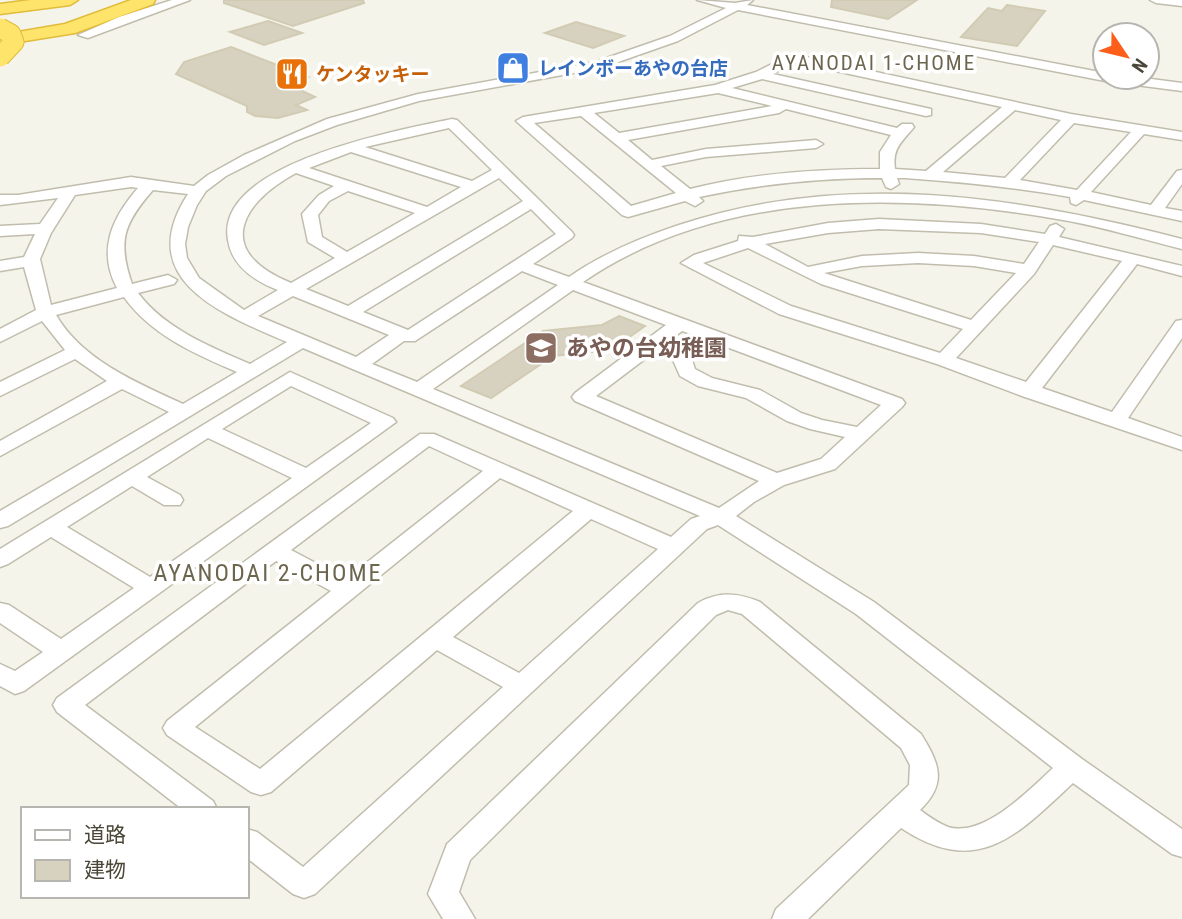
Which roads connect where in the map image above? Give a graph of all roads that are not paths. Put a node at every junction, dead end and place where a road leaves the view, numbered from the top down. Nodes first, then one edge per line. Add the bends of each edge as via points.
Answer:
1 (71, 0) edge
2 (98, 0) edge
3 (147, 0) edge
4 (184, 0) edge
5 (703, 0) edge
6 (1156, 0) edge
7 (740, 2) edge
8 (1182, 4) edge
9 (0, 9) edge
10 (0, 28) edge
11 (0, 34) edge
12 (84, 35) dead end
13 (0, 40) edge
14 (0, 57) edge
15 (1091, 72) edge
16 (761, 75) junction
17 (1161, 80) edge
18 (1161, 82) edge
19 (1182, 84) edge
20 (717, 89) junction
21 (950, 93) junction
22 (1013, 106) junction
23 (788, 107) junction
24 (582, 110) junction
25 (926, 112) junction
26 (1072, 118) junction
27 (827, 131) junction
28 (1139, 131) junction
29 (900, 133) junction
30 (1182, 136) edge
31 (619, 138) junction
32 (348, 146) junction
33 (652, 164) junction
34 (295, 168) junction
35 (499, 172) junction
36 (888, 172) junction
37 (823, 174) junction
38 (931, 174) junction
39 (1182, 174) edge
40 (1010, 182) junction
41 (346, 185) junction
42 (148, 186) junction
43 (473, 186) junction
44 (197, 191) junction
45 (69, 193) junction
46 (1082, 193) junction
47 (688, 195) junction
48 (895, 198) junction
49 (0, 200) edge
50 (533, 202) junction
51 (1155, 210) junction
52 (427, 212) junction
53 (1063, 215) junction
54 (1182, 216) edge
55 (715, 219) junction
56 (46, 229) junction
57 (0, 231) edge
58 (1052, 238) junction
59 (750, 242) junction
60 (1182, 244) edge
61 (346, 258) junction
62 (1133, 258) junction
63 (31, 261) junction
64 (520, 265) junction
65 (0, 266) edge
66 (1028, 270) junction
67 (1182, 271) edge
68 (808, 272) junction
69 (168, 280) dead end
70 (573, 283) junction
71 (129, 291) junction
72 (292, 291) junction
73 (46, 312) junction
74 (349, 313) junction
75 (244, 317) junction
76 (679, 324) junction
77 (1182, 326) edge
78 (974, 327) junction
79 (404, 334) junction
80 (0, 336) edge
81 (715, 337) junction
82 (302, 341) junction
83 (76, 351) junction
84 (944, 360) junction
85 (359, 364) junction
86 (251, 371) junction
87 (120, 382) junction
88 (0, 390) edge
89 (419, 390) junction
90 (1029, 392) junction
91 (185, 412) junction
92 (1116, 421) junction
93 (208, 430) junction
94 (860, 434) junction
95 (1182, 444) edge
96 (0, 450) edge
97 (498, 469) junction
98 (131, 477) junction
99 (307, 477) junction
100 (776, 480) junction
101 (172, 500) dead end
102 (589, 509) junction
103 (721, 517) junction
104 (0, 521) edge
105 (51, 527) junction
106 (674, 547) junction
107 (275, 551) junction
108 (0, 559) edge
109 (150, 588) junction
110 (348, 590) junction
111 (0, 611) edge
112 (435, 638) junction
113 (60, 652) junction
114 (0, 673) edge
115 (522, 687) junction
116 (1072, 767) junction
117 (200, 807) edge
118 (900, 812) junction
119 (248, 842) edge
120 (1182, 845) edge
121 (460, 919) edge
122 (787, 919) edge

1 - 9 highway
2 - 11 highway
3 - 13 highway via 43,35
4 - 12 street
5 - 7 street
6 - 8 street
7 - 15 street
7 - 44 street via 663,45 597,65 384,104 323,123 256,153
10 - 14 highway, bridge via 11,34 14,42
16 - 20 street
16 - 21 street via 792,58
16 - 25 street
17 - 19 street
18 - 19 street
20 - 23 street
20 - 24 street
21 - 22 street
21 - 25 street
22 - 26 street
22 - 38 street
23 - 27 street
23 - 31 street
24 - 31 street
24 - 47 street via 523,121 628,212
25 - 29 street
26 - 28 street
26 - 40 street
27 - 29 street
27 - 33 street
27 - 37 street
28 - 30 street
28 - 46 street
29 - 36 street via 886,154
31 - 33 street
32 - 34 street
32 - 35 street via 452,123
32 - 43 street
33 - 47 street
34 - 41 street
34 - 72 street via 242,207 234,228 235,242 247,265
35 - 43 street
35 - 50 street
36 - 37 street
36 - 38 street
36 - 48 street
37 - 47 street
38 - 40 street
39 - 51 street
40 - 46 street
41 - 52 street
41 - 61 street via 324,198 310,214 314,239
42 - 44 street
42 - 45 street via 131,182
42 - 71 street via 116,234 116,265
43 - 52 street
44 - 75 street via 176,242 180,264 187,276 220,304
45 - 49 street
45 - 56 street
46 - 51 street
46 - 53 street
47 - 55 street
48 - 53 street
48 - 55 street via 812,202
50 - 64 street via 566,235
50 - 74 street
51 - 54 street
52 - 61 street
53 - 58 street
53 - 60 street
55 - 59 street
55 - 70 street via 625,251
56 - 57 street
56 - 63 street
58 - 59 street via 950,225 889,224 801,230
58 - 62 street
58 - 66 street
59 - 68 street
59 - 84 street via 689,263 785,310
61 - 72 street
62 - 67 street
62 - 90 street
63 - 65 street
63 - 73 street
64 - 70 street
64 - 79 street via 409,337
66 - 68 street via 986,262 915,259 860,262
66 - 78 street
68 - 78 street
69 - 71 street
70 - 76 street
70 - 89 street
71 - 73 street
71 - 86 street via 132,301 151,318 202,350
72 - 74 street
72 - 75 street
73 - 80 street
73 - 83 street
74 - 79 street
75 - 82 street
76 - 81 street
76 - 100 street via 582,397
77 - 92 street
78 - 84 street
79 - 85 street
81 - 94 street via 895,403
81 - 94 street via 692,348 682,360 687,372 705,382 753,394 794,417
82 - 85 street
82 - 86 street
83 - 87 street
83 - 88 street
84 - 90 street
85 - 89 street
86 - 91 street
87 - 91 street
87 - 96 street
89 - 103 street
90 - 92 street
91 - 104 street
92 - 95 street
93 - 98 street
93 - 99 street
93 - 99 street via 290,379 386,422
94 - 100 street via 828,464
97 - 102 street
97 - 107 street via 427,438
97 - 110 street
98 - 101 street
98 - 105 street
99 - 109 street
100 - 103 street
102 - 106 street
102 - 112 street
103 - 106 street via 699,524
103 - 116 street via 865,608
105 - 108 street
105 - 109 street
106 - 115 street
107 - 110 street
107 - 117 street via 66,705
109 - 113 street
110 - 112 street via 176,728 261,784
111 - 113 street
112 - 115 street
113 - 114 street via 15,684
115 - 119 street via 304,885
116 - 118 street via 1001,828 976,841 948,839
116 - 120 street
118 - 121 street via 920,792 926,778 923,761 911,741 751,608 721,600 457,853 443,894
118 - 122 street

